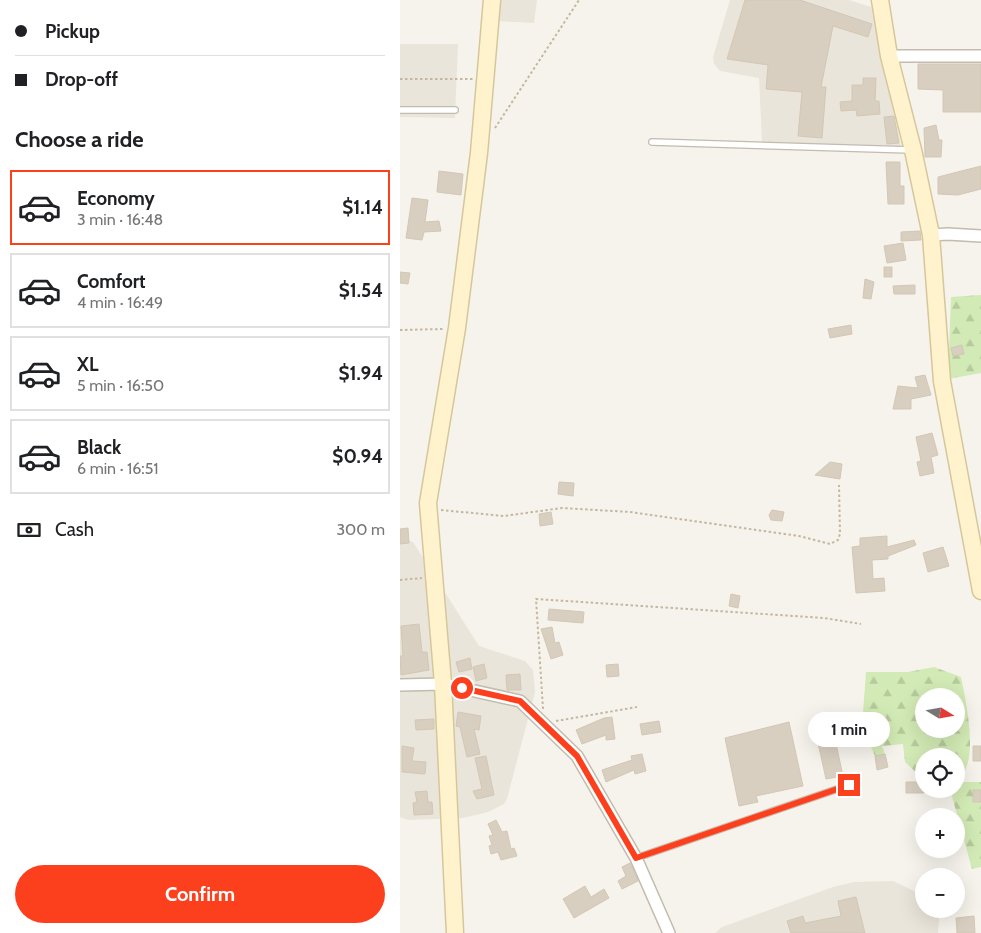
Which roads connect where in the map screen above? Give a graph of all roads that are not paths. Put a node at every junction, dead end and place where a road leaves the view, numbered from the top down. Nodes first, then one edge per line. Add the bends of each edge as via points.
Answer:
1 (492, 0) edge
2 (880, 0) edge
3 (889, 56) junction
4 (981, 56) edge
5 (400, 110) edge
6 (455, 110) dead end
7 (652, 142) dead end
8 (913, 150) junction
9 (931, 236) junction
10 (981, 236) edge
11 (976, 537) edge
12 (981, 591) edge
13 (443, 684) junction
14 (400, 685) edge
15 (849, 785) dead end
16 (636, 858) junction
17 (455, 933) edge
18 (669, 933) edge

1 - 13 street via 479,153 457,328 429,509
2 - 3 street
3 - 4 street
3 - 8 street
5 - 6 lane
7 - 8 lane
8 - 9 street
9 - 10 street
9 - 11 street via 942,381
11 - 12 street
13 - 14 street
13 - 16 street via 520,701 577,756
13 - 17 street
15 - 16 lane
16 - 18 street

